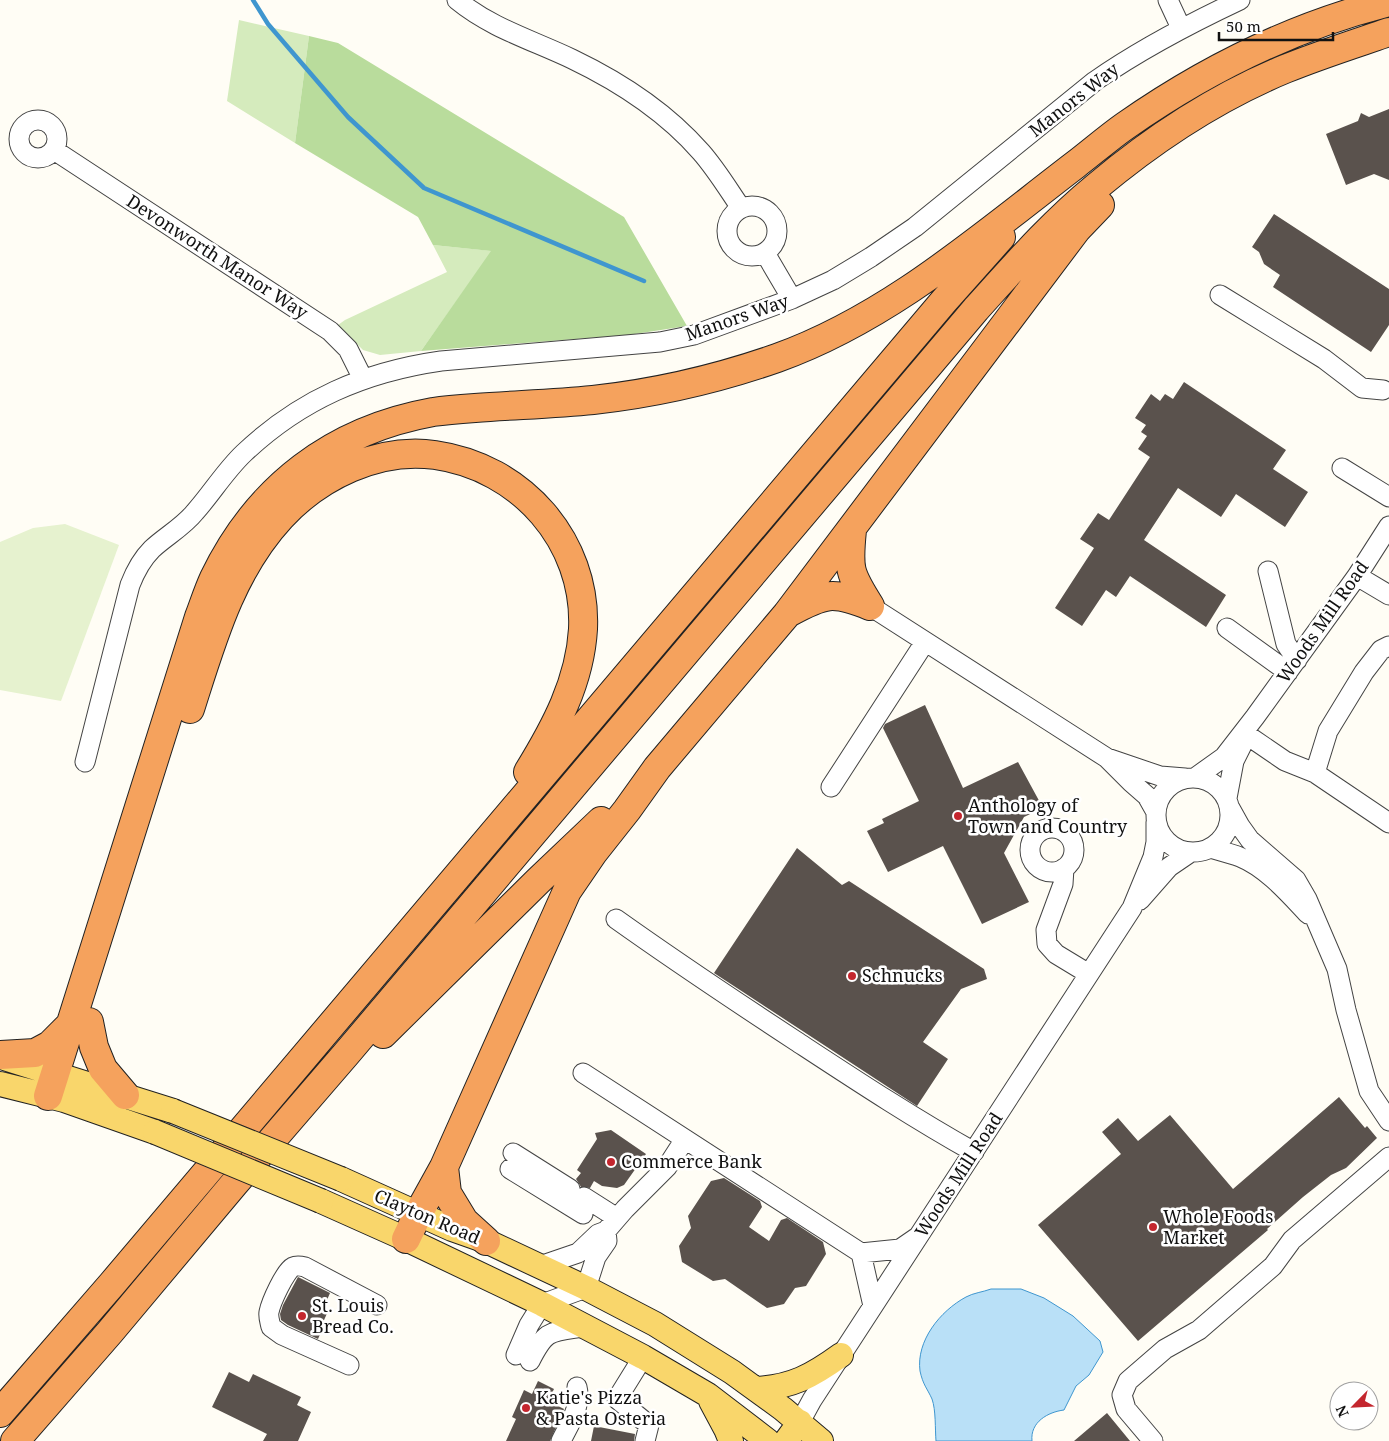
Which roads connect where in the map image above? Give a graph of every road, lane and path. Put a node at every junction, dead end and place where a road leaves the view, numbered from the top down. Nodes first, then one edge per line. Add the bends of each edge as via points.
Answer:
1 (457, 0) edge
2 (1168, 0) edge
3 (1240, 0) edge
4 (1389, 2) edge
5 (1181, 28) junction
6 (1389, 32) edge
7 (1186, 122) junction
8 (54, 150) dead end
9 (1078, 163) junction
10 (740, 208) junction
11 (765, 252) junction
12 (1220, 295) dead end
13 (792, 299) junction
14 (363, 379) junction
15 (1387, 388) edge
16 (1342, 468) dead end
17 (1389, 496) edge
18 (852, 530) junction
19 (1386, 537) edge
20 (1268, 571) dead end
21 (1357, 576) junction
22 (1389, 595) edge
23 (870, 606) junction
24 (787, 614) junction
25 (1227, 628) dead end
26 (925, 642) junction
27 (1389, 646) edge
28 (1292, 666) junction
29 (1255, 717) junction
30 (1247, 735) junction
31 (1107, 758) junction
32 (85, 762) dead end
33 (657, 768) junction
34 (1315, 773) junction
35 (1191, 778) junction
36 (831, 787) dead end
37 (1228, 803) junction
38 (1156, 817) junction
39 (1389, 823) edge
40 (1210, 848) junction
41 (476, 852) junction
42 (1190, 852) junction
43 (1064, 868) dead end
44 (1132, 908) junction
45 (616, 919) dead end
46 (1316, 922) junction
47 (1089, 974) junction
48 (79, 1023) junction
49 (0, 1056) edge
50 (583, 1073) dead end
51 (0, 1084) edge
52 (59, 1087) junction
53 (125, 1095) junction
54 (1389, 1121) edge
55 (685, 1139) junction
56 (974, 1152) junction
57 (1389, 1157) edge
58 (444, 1166) junction
59 (234, 1184) junction
60 (579, 1200) junction
61 (418, 1214) junction
62 (612, 1225) junction
63 (920, 1236) junction
64 (406, 1239) junction
65 (486, 1241) junction
66 (861, 1254) junction
67 (540, 1266) junction
68 (586, 1288) junction
69 (542, 1304) junction
70 (377, 1305) dead end
71 (874, 1306) junction
72 (584, 1327) junction
73 (841, 1356) junction
74 (643, 1357) junction
75 (349, 1365) dead end
76 (577, 1387) dead end
77 (756, 1389) junction
78 (708, 1395) junction
79 (0, 1413) edge
80 (800, 1422) junction
81 (15, 1441) edge
82 (561, 1441) edge
83 (645, 1441) edge
84 (731, 1441) edge
85 (768, 1441) edge
86 (786, 1441) edge
87 (821, 1441) edge
88 (1153, 1441) edge

1 - 10 street via 481,18 591,69 647,102 670,120 702,154
2 - 5 street
3 - 5 street, Manors Way
4 - 9 highway via 1320,23 1217,69 1153,107
5 - 13 street, Manors Way via 1095,81 894,243 833,280
6 - 7 highway via 1284,70
7 - 18 highway via 1077,229
7 - 59 highway via 1095,188 1014,266
8 - 14 street, Devonworth Manor Way via 330,331 348,349
9 - 41 highway via 1021,215 944,301
9 - 48 highway via 930,276 831,334 782,356 690,384 641,394 437,412 401,419 367,430 302,466 255,513 230,547 212,582
10 - 11 street via 759,207 774,218 778,232 774,243
10 - 11 street via 729,221 727,232 734,249 750,256
11 - 13 street
12 - 15 street via 1324,359 1362,388
13 - 14 street, Manors Way via 694,335 660,342 441,361 408,366
14 - 32 street, Manors Way via 299,410 267,433 237,461 195,512 142,560 130,585
16 - 17 street
18 - 23 highway via 849,561 852,576
18 - 24 highway
19 - 21 street, Woods Mill Road
20 - 28 street
21 - 22 street
21 - 28 street, Woods Mill Road
23 - 24 highway via 847,597 831,596 812,600
23 - 26 street
24 - 33 highway
25 - 28 street
26 - 31 street
26 - 36 street
27 - 34 street via 1381,650 1364,672 1328,731
28 - 29 street, Woods Mill Road
29 - 30 street, Woods Mill Road
29 - 35 street, Woods Mill Road via 1224,757
30 - 34 street via 1285,760
30 - 37 street, Woods Mill Road via 1234,761
31 - 35 street via 1160,776
31 - 38 street via 1147,796
33 - 58 highway via 567,891
33 - 59 highway via 531,888
34 - 39 street
35 - 37 street via 1205,779 1214,784
35 - 38 street via 1168,786 1162,794
37 - 40 street via 1229,827 1218,843
37 - 46 street via 1250,840 1296,880
38 - 42 street via 1165,839 1172,846
38 - 44 street, Woods Mill Road via 1153,857
40 - 42 street
40 - 46 street via 1252,863
41 - 48 highway via 541,751 571,689 583,628 574,566 560,537 541,510 520,491 492,473 468,462 433,455 401,455 370,461 339,473 307,493 282,516 246,563 231,590
41 - 79 highway
42 - 44 street, Woods Mill Road via 1168,867
43 - 47 street via 1063,884 1046,930 1047,944 1056,954
44 - 47 street, Woods Mill Road
45 - 56 street via 822,1058
46 - 54 street via 1337,969 1369,1091
47 - 56 street, Woods Mill Road
48 - 49 highway via 35,1053
48 - 52 highway
48 - 53 highway via 103,1069
49 - 52 main road, Clayton Road
50 - 55 street
51 - 52 main road, Clayton Road
52 - 53 main road, Clayton Road
52 - 64 main road, Clayton Road, bridge via 155,1132
53 - 61 main road, Clayton Road, bridge via 173,1111
55 - 62 street via 667,1167
55 - 66 street
56 - 63 street, Woods Mill Road
57 - 88 street via 1292,1240 1273,1266 1199,1330 1165,1349 1128,1381 1122,1395 1126,1409
58 - 61 highway
58 - 65 highway via 447,1194 464,1221
59 - 81 highway
60 - 60 street via 512,1161
60 - 62 street
61 - 64 highway
61 - 65 main road, Clayton Road
62 - 67 street via 578,1253
62 - 68 street via 608,1241 596,1257
63 - 66 street via 900,1248
63 - 71 street, Woods Mill Road
64 - 69 main road, Clayton Road
65 - 67 main road, Clayton Road
66 - 71 street
67 - 68 main road, Clayton Road
68 - 69 street
68 - 77 main road, Clayton Road via 685,1342
69 - 72 main road, Clayton Road
69 - 72 street via 529,1325 523,1358 548,1335
70 - 75 street via 305,1267 297,1266 287,1274 273,1300 269,1312 271,1328
71 - 73 street, Woods Mill Road
72 - 74 main road, Clayton Road
73 - 77 main road via 797,1382
73 - 80 street, Woods Mill Road
74 - 78 main road, Clayton Road
74 - 83 street via 617,1399 648,1425
76 - 82 street via 578,1405
77 - 80 main road, Clayton Road
78 - 84 main road
78 - 85 main road, Clayton Road
80 - 86 main road, Woods Mill Road
80 - 87 main road, Clayton Road

